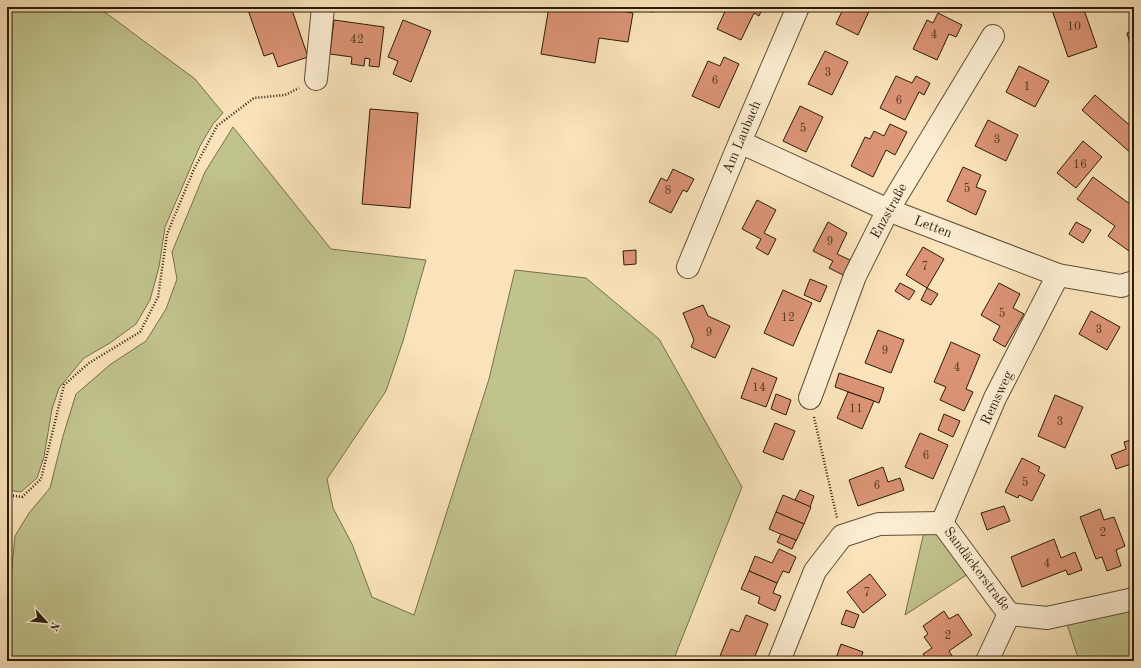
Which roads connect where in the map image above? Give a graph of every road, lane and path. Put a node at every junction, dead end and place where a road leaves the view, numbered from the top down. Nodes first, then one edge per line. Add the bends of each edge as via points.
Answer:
1 (323, 7) edge
2 (798, 7) edge
3 (993, 36) dead end
4 (316, 80) joint
5 (740, 142) junction
6 (888, 210) junction
7 (688, 267) dead end
8 (1058, 275) junction
9 (1134, 282) edge
10 (810, 398) joint
11 (7, 495) edge
12 (942, 523) junction
13 (842, 536) junction
14 (1134, 599) edge
15 (1009, 614) junction
16 (779, 661) edge
17 (987, 661) edge

1 - 4 street
2 - 5 street, Am Laubach
3 - 6 street, Enzstraße
4 - 11 path via 285,95 254,98 217,126 194,169 167,234 158,297 140,332 89,363 64,385 41,479 22,497
5 - 6 street, Letten
5 - 7 street, Am Laubach
6 - 8 street, Letten
6 - 10 street, Enzstraße via 855,276
8 - 9 street, Letten via 1121,286
8 - 12 street, Remsweg via 995,398
10 - 13 path
12 - 13 street, Sandäckerstraße via 879,524
12 - 15 street, Sandäckerstraße
13 - 16 street via 815,571
14 - 15 street, Sandäckerstraße via 1047,618
15 - 17 street

